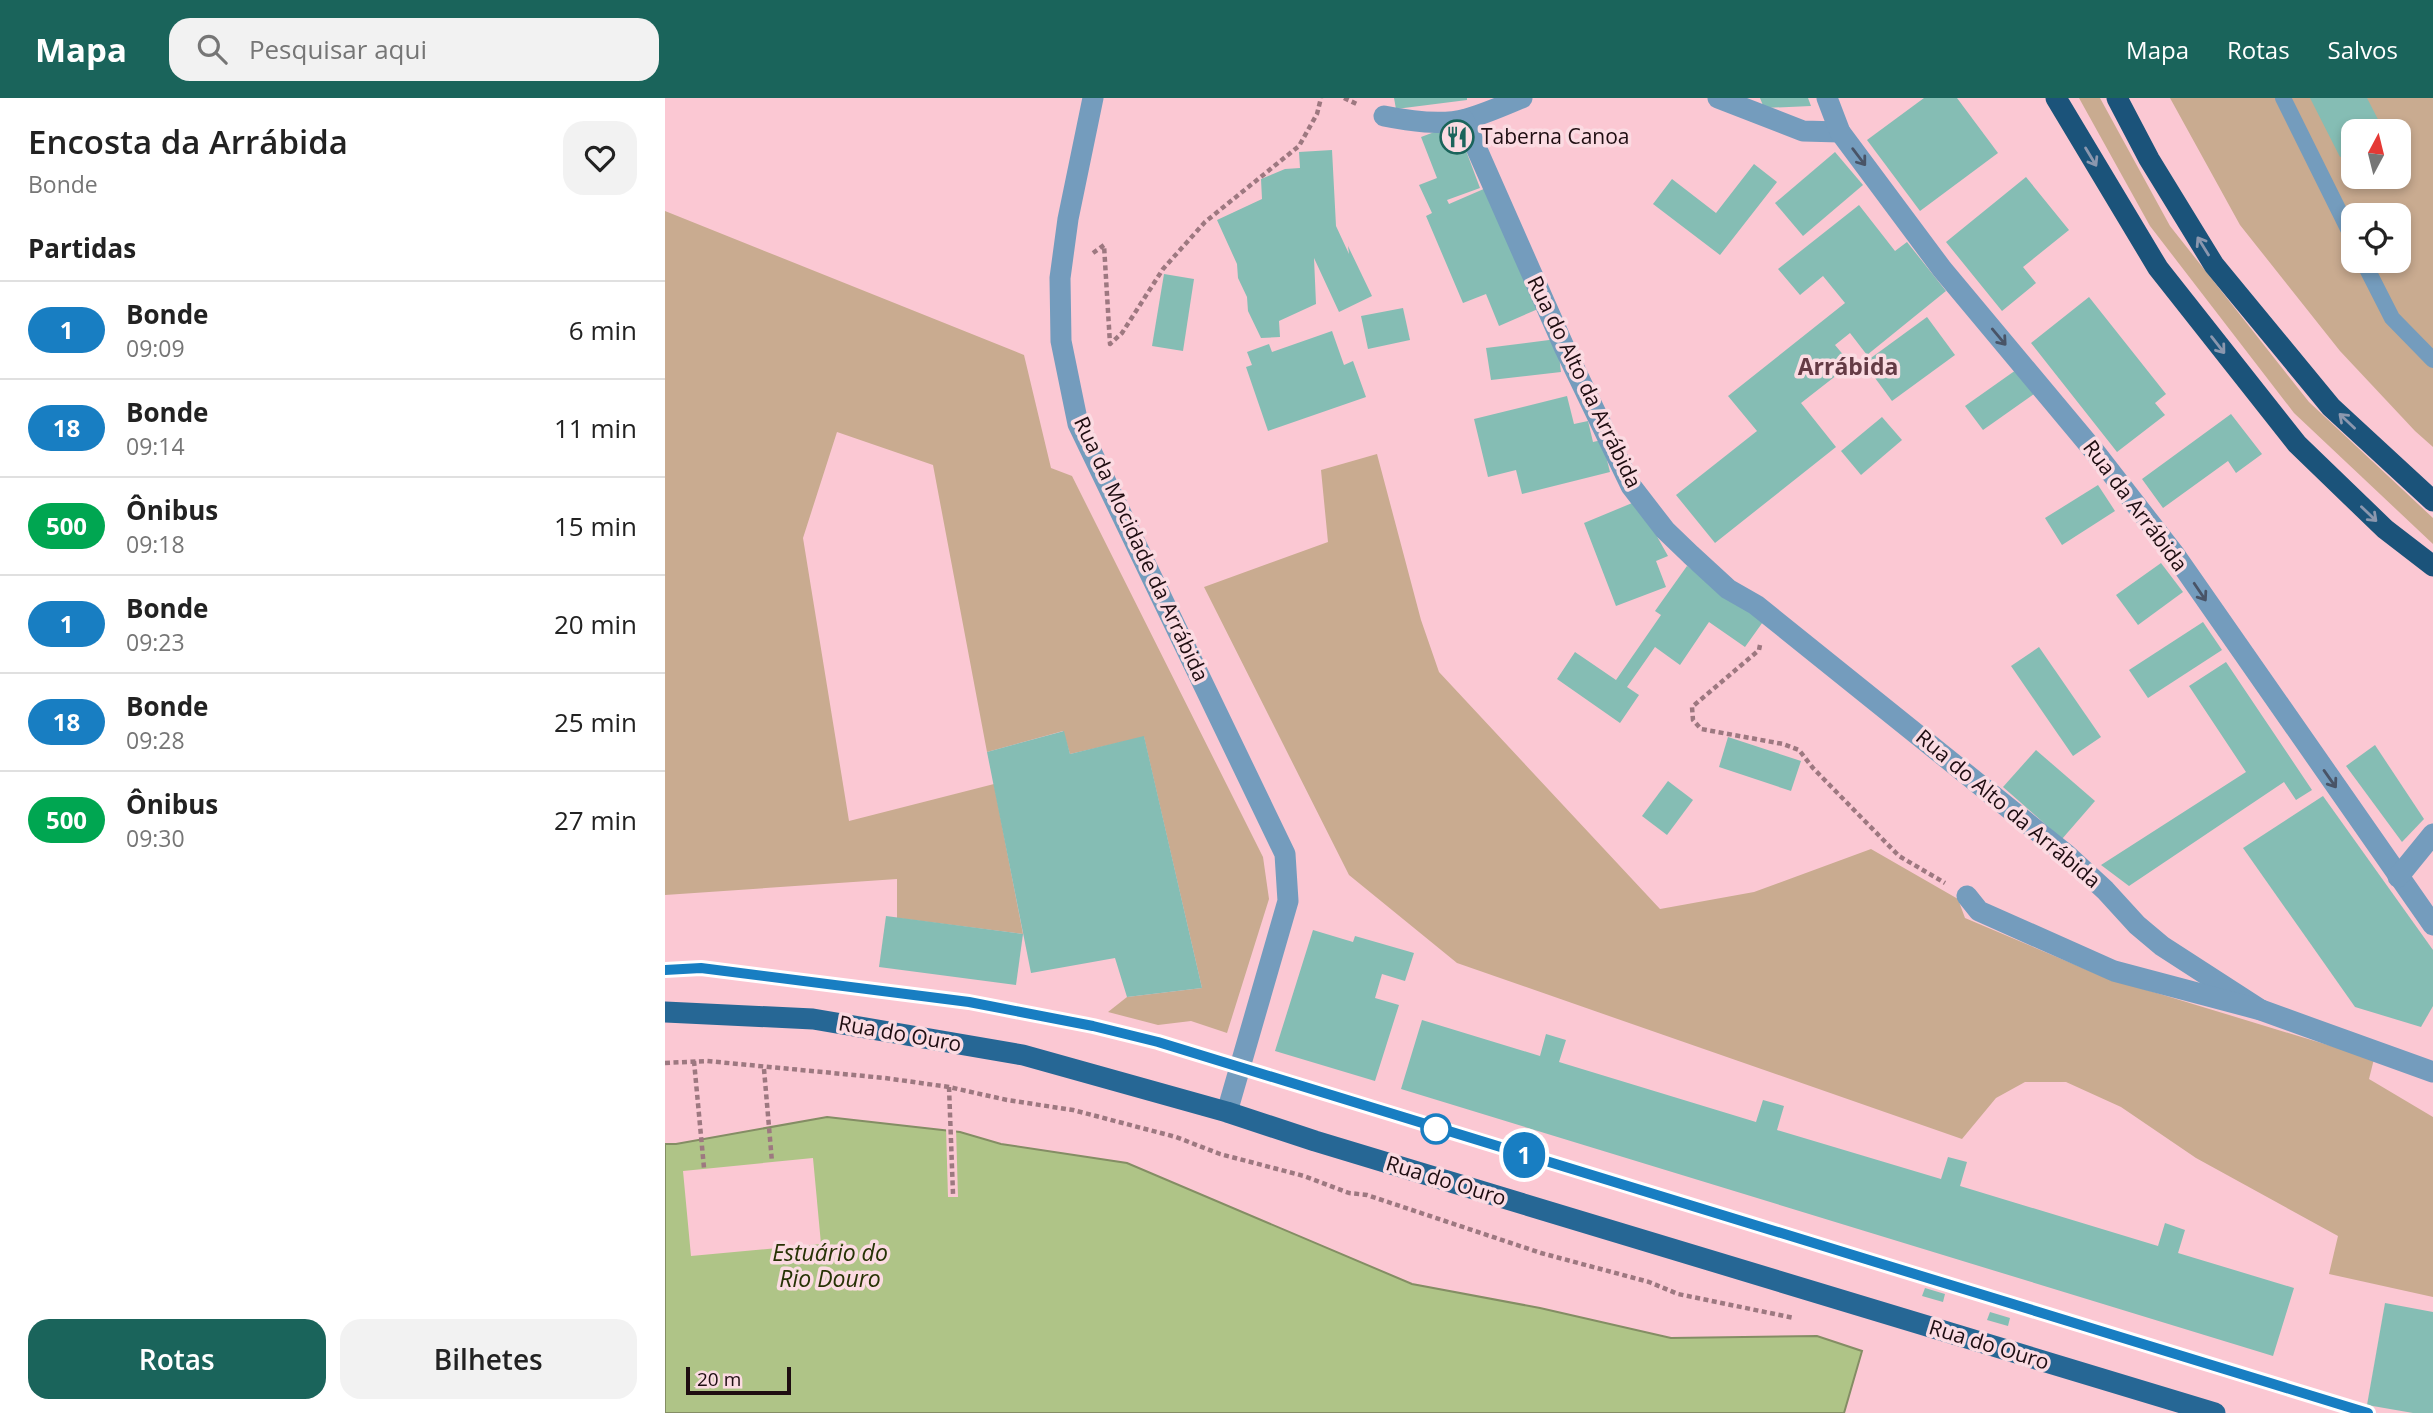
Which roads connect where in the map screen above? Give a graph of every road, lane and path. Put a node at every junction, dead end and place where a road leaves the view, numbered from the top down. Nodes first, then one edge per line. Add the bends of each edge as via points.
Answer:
1 (1093, 98) edge
2 (1321, 98) edge
3 (1523, 98) edge
4 (1718, 98) edge
5 (1826, 98) edge
6 (2056, 98) edge
7 (2116, 98) edge
8 (2283, 98) edge
9 (1384, 116) dead end
10 (1464, 120) junction
11 (1840, 132) junction
12 (2341, 215) edge
13 (2369, 273) edge
14 (1060, 278) junction
15 (2433, 360) edge
16 (2433, 501) edge
17 (2433, 566) edge
18 (1756, 605) junction
19 (2433, 834) edge
20 (2399, 877) junction
21 (1967, 896) joint
22 (2433, 925) edge
23 (2261, 1010) junction
24 (665, 1012) edge
25 (694, 1061) junction
26 (665, 1063) edge
27 (764, 1069) dead end
28 (2433, 1072) edge
29 (949, 1087) junction
30 (1227, 1112) junction
31 (772, 1162) dead end
32 (704, 1168) dead end
33 (953, 1194) dead end
34 (1797, 1319) dead end
35 (2215, 1413) edge

1 - 14 street, Rua da Mocidade da Arrábida
2 - 14 path via 1299,146 1205,222 1163,269 1110,344 1104,245
3 - 10 street
4 - 11 street via 1803,131
5 - 11 street, Rua da Arrábida
6 -> 17 highway via 2158,268 2288,433 2385,529
16 -> 7 highway via 2332,407 2214,265
8 - 12 lane
9 - 10 street
10 - 18 street, Rua do Alto da Arrábida via 1631,486 1691,555 1728,589
11 -> 20 street, Rua da Arrábida via 1942,269 2175,555
13 - 15 lane via 2392,318
14 - 30 street, Rua da Mocidade da Arrábida via 1061,341 1078,424 1285,854 1288,901
18 - 21 path via 1766,619 1759,650 1692,707 1693,720 1700,729 1799,750 1899,856
18 - 23 street, Rua do Alto da Arrábida via 2067,855 2162,946
19 - 20 street
20 - 22 street, Rua da Arrábida
21 - 23 street, Rua do Alto da Arrábida via 1979,911 2114,971
23 - 28 street, Rua do Alto da Arrábida
24 - 30 main road, Rua do Ouro via 813,1019 1023,1055
25 - 26 path
25 - 29 path
25 - 32 path
27 - 31 path
29 - 33 path
29 - 34 path via 1073,1110 1176,1137 1678,1294
30 - 35 main road, Rua do Ouro

